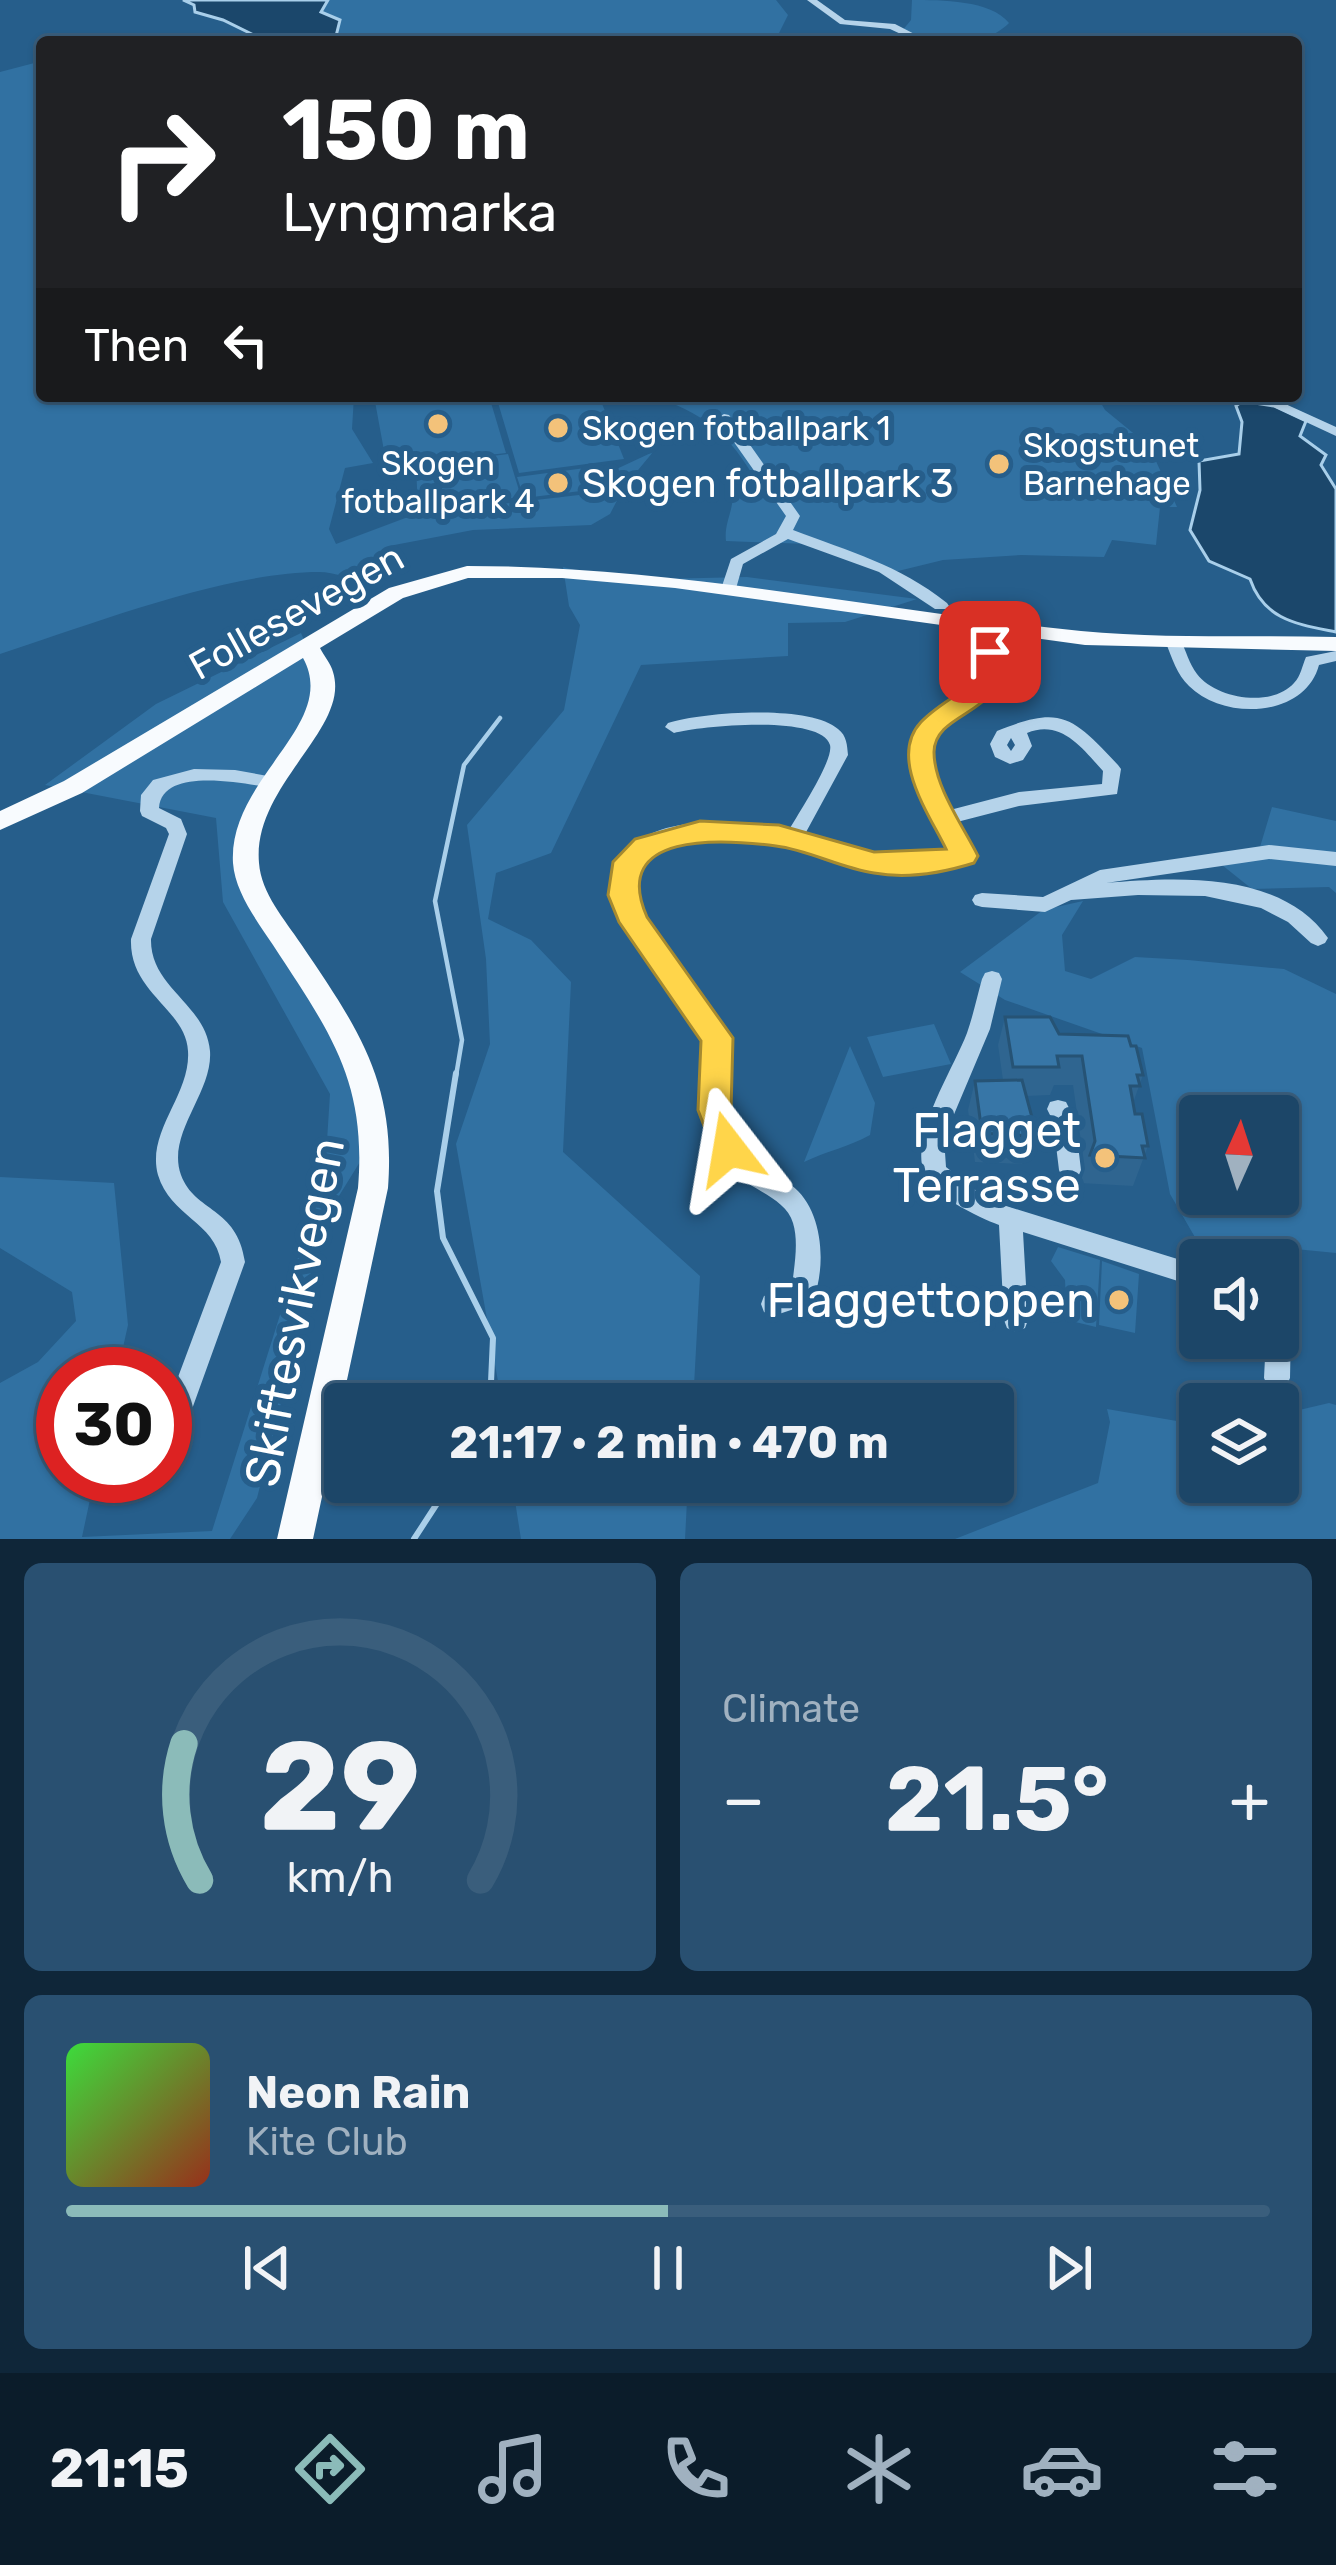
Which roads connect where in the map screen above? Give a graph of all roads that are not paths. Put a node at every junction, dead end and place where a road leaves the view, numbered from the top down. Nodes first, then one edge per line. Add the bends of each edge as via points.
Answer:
1 (811, 0) edge
2 (913, 36) edge
3 (1272, 402) edge
4 (724, 418) dead end
5 (1336, 432) edge
6 (786, 532) junction
7 (729, 589) junction
8 (941, 607) dead end
9 (986, 627) junction
10 (1174, 643) junction
11 (1336, 644) edge
12 (297, 651) junction
13 (1336, 656) edge
14 (674, 727) dead end
15 (1013, 732) dead end
16 (267, 781) junction
17 (947, 818) junction
18 (0, 821) edge
19 (794, 838) junction
20 (1336, 859) edge
21 (1071, 894) junction
22 (982, 900) dead end
23 (1318, 938) dead end
24 (992, 979) dead end
25 (1058, 1109) dead end
26 (1070, 1170) dead end
27 (1010, 1222) junction
28 (1179, 1270) edge
29 (772, 1304) dead end
30 (1016, 1320) dead end
31 (1277, 1359) edge
32 (192, 1373) edge
33 (1276, 1378) dead end
34 (295, 1539) edge

1 - 2 street via 843,22
3 - 5 street
4 - 6 street via 784,498 793,516
6 - 7 street via 736,562
6 - 8 street via 868,558
7 - 9 main road, Follesevegen
7 - 12 main road, Follesevegen via 562,572 467,572 396,593
9 - 10 main road, Follesevegen
9 - 17 street via 988,686 922,742 924,772
10 - 11 main road, Follesevegen
10 - 13 street via 1196,684 1253,701 1287,698 1312,661
12 - 16 main road, Skiftesvikvegen via 322,674 325,709
12 - 18 main road, Follesevegen via 73,787
14 - 19 street via 742,720 831,732 839,742 836,765
15 - 17 street via 1040,720 1062,724 1112,770 1112,789 1019,799
16 - 32 street, Skiftesvikvegen via 206,774 170,780 147,797 149,811 178,834 140,957 199,1048 168,1163 171,1182 232,1243
16 - 34 main road, Skiftesvikvegen via 248,824 248,874 357,1054 378,1139 374,1188
17 - 19 street via 964,856 924,864 874,863
19 - 29 street via 723,830 669,836 634,855 622,878 634,922 717,1038 721,1136 801,1208 803,1295
20 - 21 street via 1269,852 1100,877
21 - 22 street via 1032,907
21 - 23 street via 1234,891 1273,903
24 - 27 street via 931,1157 958,1195
25 - 26 street
27 - 28 street
27 - 30 street
31 - 33 street

